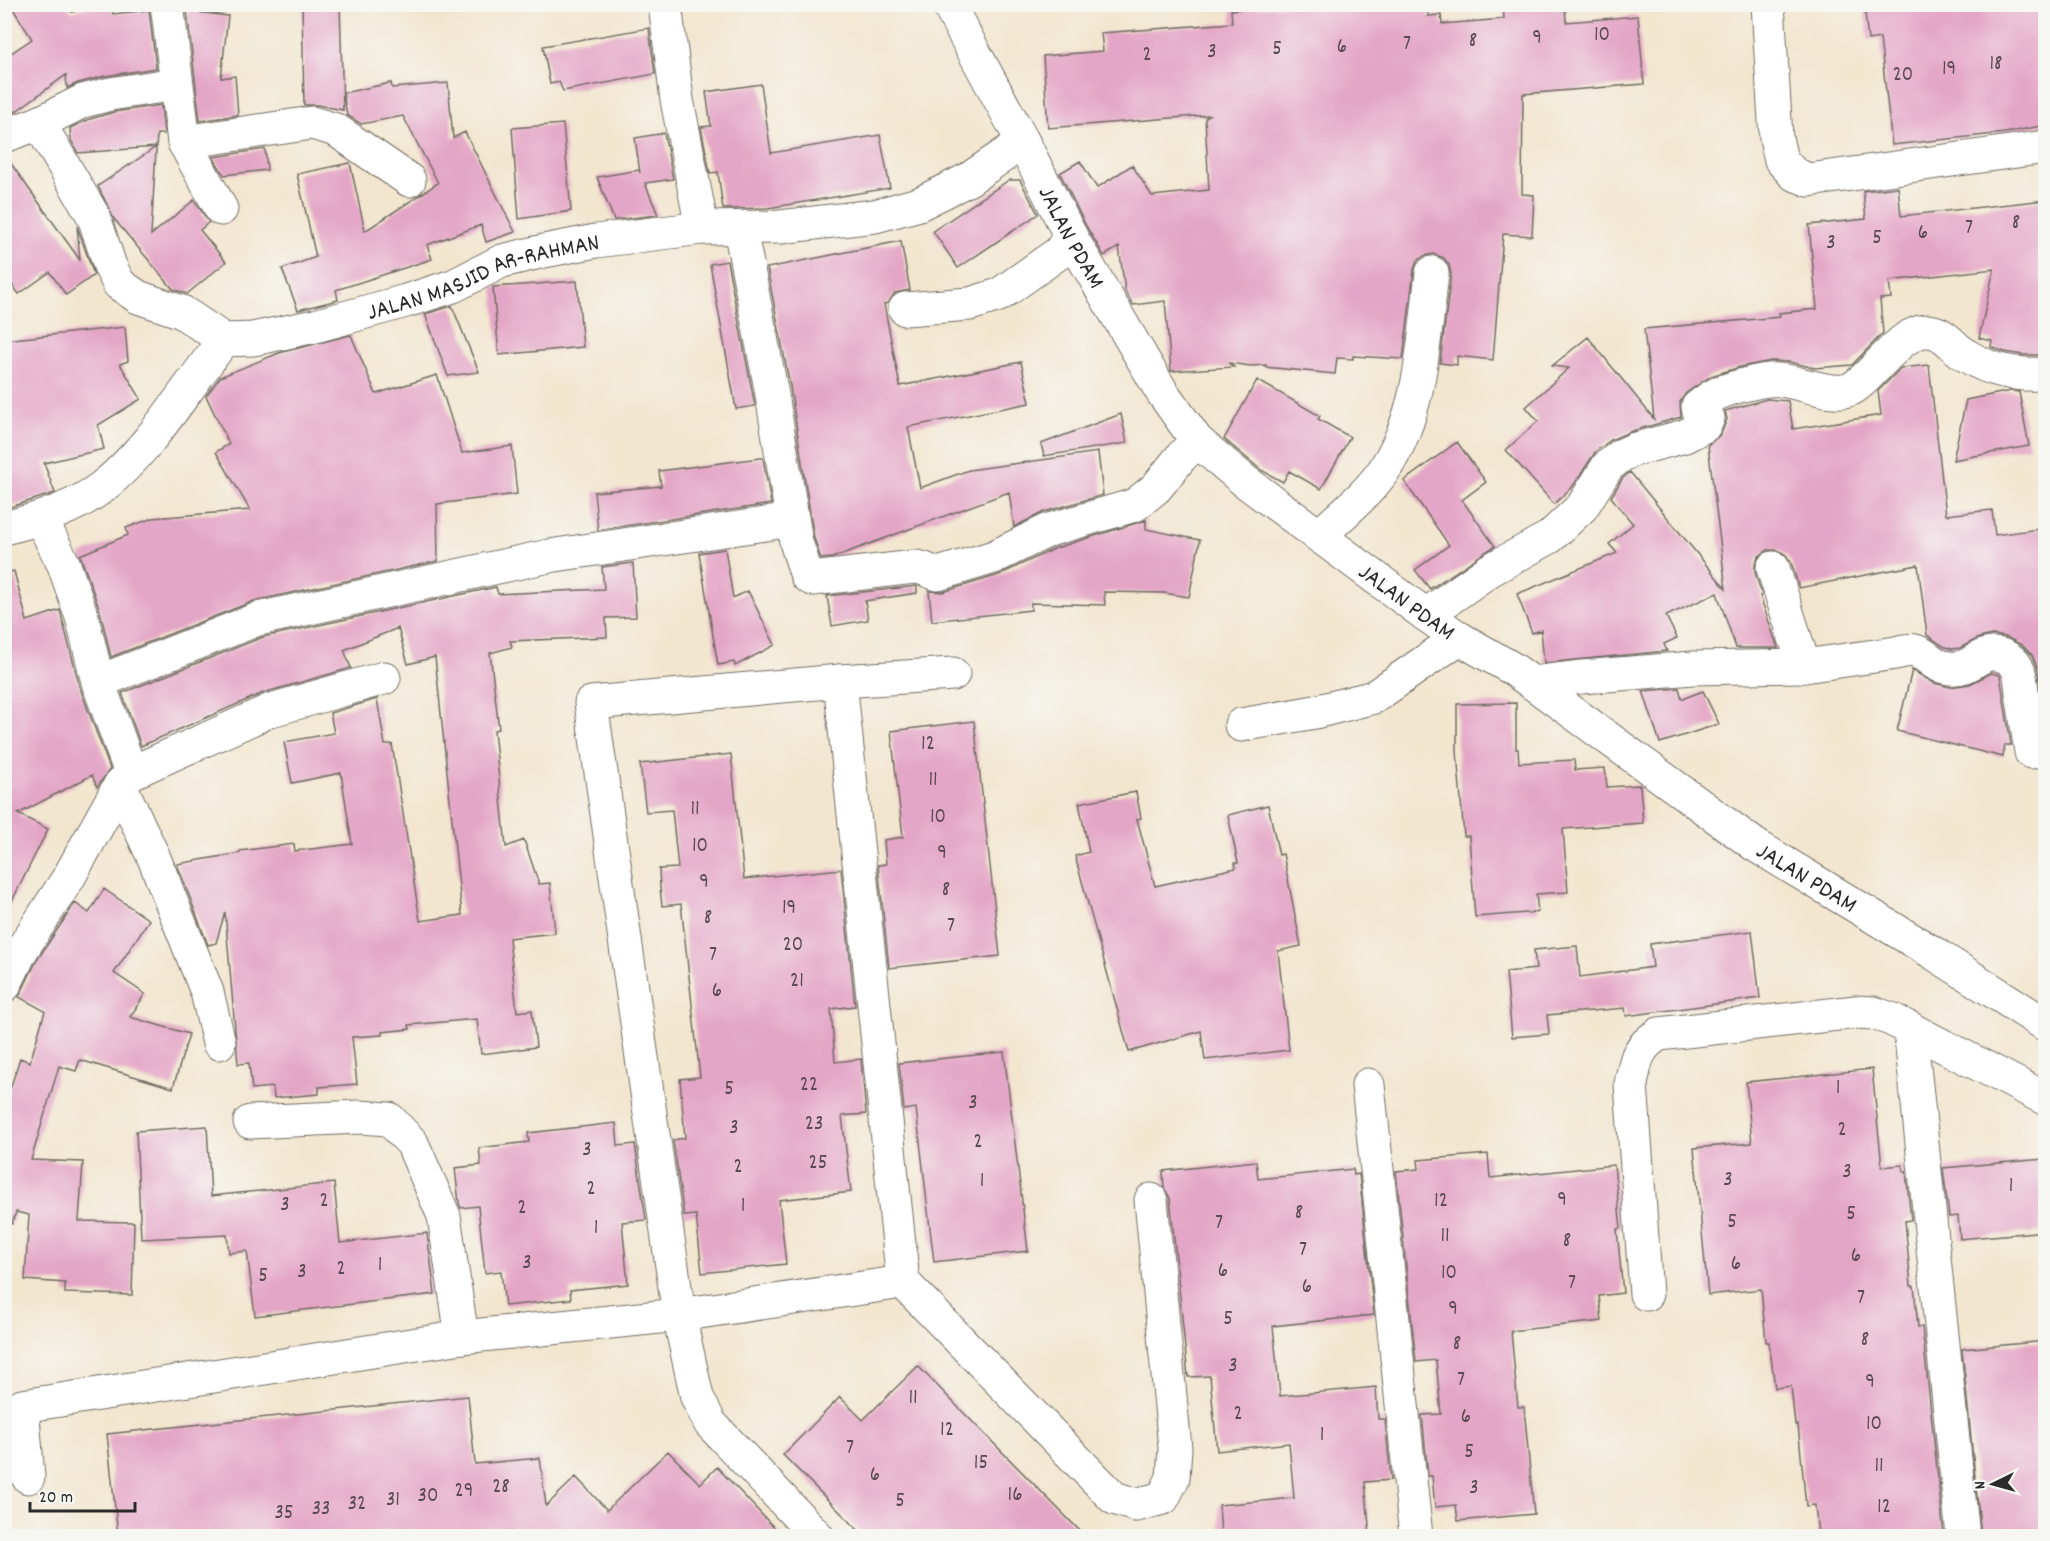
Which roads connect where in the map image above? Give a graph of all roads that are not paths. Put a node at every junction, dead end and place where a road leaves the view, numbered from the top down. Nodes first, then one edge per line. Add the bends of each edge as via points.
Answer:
1 (167, 4) edge
2 (665, 4) edge
3 (948, 4) edge
4 (1768, 4) edge
5 (176, 84) junction
6 (39, 123) junction
7 (4, 136) edge
8 (184, 142) junction
9 (1023, 142) junction
10 (2046, 147) edge
11 (409, 180) dead end
12 (222, 209) dead end
13 (702, 228) junction
14 (740, 228) junction
15 (1070, 235) junction
16 (1432, 273) dead end
17 (906, 309) dead end
18 (224, 340) junction
19 (2046, 374) edge
20 (1197, 441) junction
21 (41, 519) junction
22 (792, 520) junction
23 (4, 528) edge
24 (1319, 536) junction
25 (1773, 568) dead end
26 (1426, 615) junction
27 (1459, 638) junction
28 (1804, 666) junction
29 (953, 674) dead end
30 (384, 678) dead end
31 (840, 681) junction
32 (98, 682) junction
33 (1533, 683) junction
34 (1241, 725) dead end
35 (2046, 749) edge
36 (126, 779) junction
37 (4, 986) edge
38 (2046, 1025) edge
39 (1910, 1028) junction
40 (219, 1043) dead end
41 (1368, 1085) dead end
42 (2046, 1099) edge
43 (250, 1122) dead end
44 (1151, 1200) dead end
45 (903, 1282) junction
46 (1646, 1294) dead end
47 (679, 1315) junction
48 (462, 1337) junction
49 (28, 1477) dead end
50 (817, 1536) edge
51 (1416, 1536) edge
52 (1963, 1536) edge

1 - 5 street
2 - 13 street via 677,100
3 - 9 street, JALAN PDAM
4 - 10 street via 1776,138 1781,160 1794,174 1809,180
5 - 6 street via 90,99
5 - 8 street
6 - 7 street
6 - 18 street via 94,217 119,284 138,297 182,312
8 - 11 street via 312,123 336,130
8 - 12 street
9 - 14 street, JALAN MASJID AR-RAHMAN via 969,179 919,204 875,216
9 - 15 street, JALAN PDAM
13 - 14 street, JALAN MASJID AR-RAHMAN
13 - 18 street, JALAN MASJID AR-RAHMAN via 544,251 502,261 453,286 406,302 253,339
14 - 22 street
15 - 17 street via 1060,252 999,295 970,304
15 - 20 street, JALAN PDAM via 1162,392
16 - 24 street via 1419,378 1404,430 1368,490
18 - 21 street via 128,463 100,488
19 - 26 street via 2003,372 1980,365 1935,332 1923,332 1907,336 1850,389 1838,391 1763,380 1713,395 1698,407 1708,418 1704,426 1685,436 1622,455 1608,466 1582,507 1550,537 1490,570
20 - 22 street via 1156,488 1135,505 1049,530 994,556 938,574 925,567 914,567 812,579 804,571
20 - 24 street, JALAN PDAM
21 - 23 street
21 - 32 street via 64,565
22 - 32 street via 549,556 258,619
24 - 26 street, JALAN PDAM
25 - 28 street
26 - 27 street, JALAN PDAM
27 - 33 street, JALAN PDAM
27 - 34 street via 1374,697
28 - 33 street via 1693,668
28 - 35 street via 1908,649 1949,668 1968,667 1982,656 1994,653 2006,656 2018,669 2031,752
29 - 31 street
30 - 36 street via 271,710
31 - 45 street
31 - 47 street via 591,703
32 - 36 street
33 - 38 street, JALAN PDAM via 1755,845
36 - 37 street via 21,951
36 - 40 street via 207,992
39 - 42 street
39 - 46 street via 1873,1013 1856,1012 1659,1034 1646,1042 1637,1055 1631,1084
39 - 52 street
41 - 51 street
43 - 48 street via 389,1119 412,1143 444,1216
44 - 45 street via 1175,1448 1173,1478 1163,1498 1136,1505 1114,1498
45 - 47 street
47 - 48 street
47 - 50 street via 697,1397 711,1423
48 - 49 street via 22,1406

